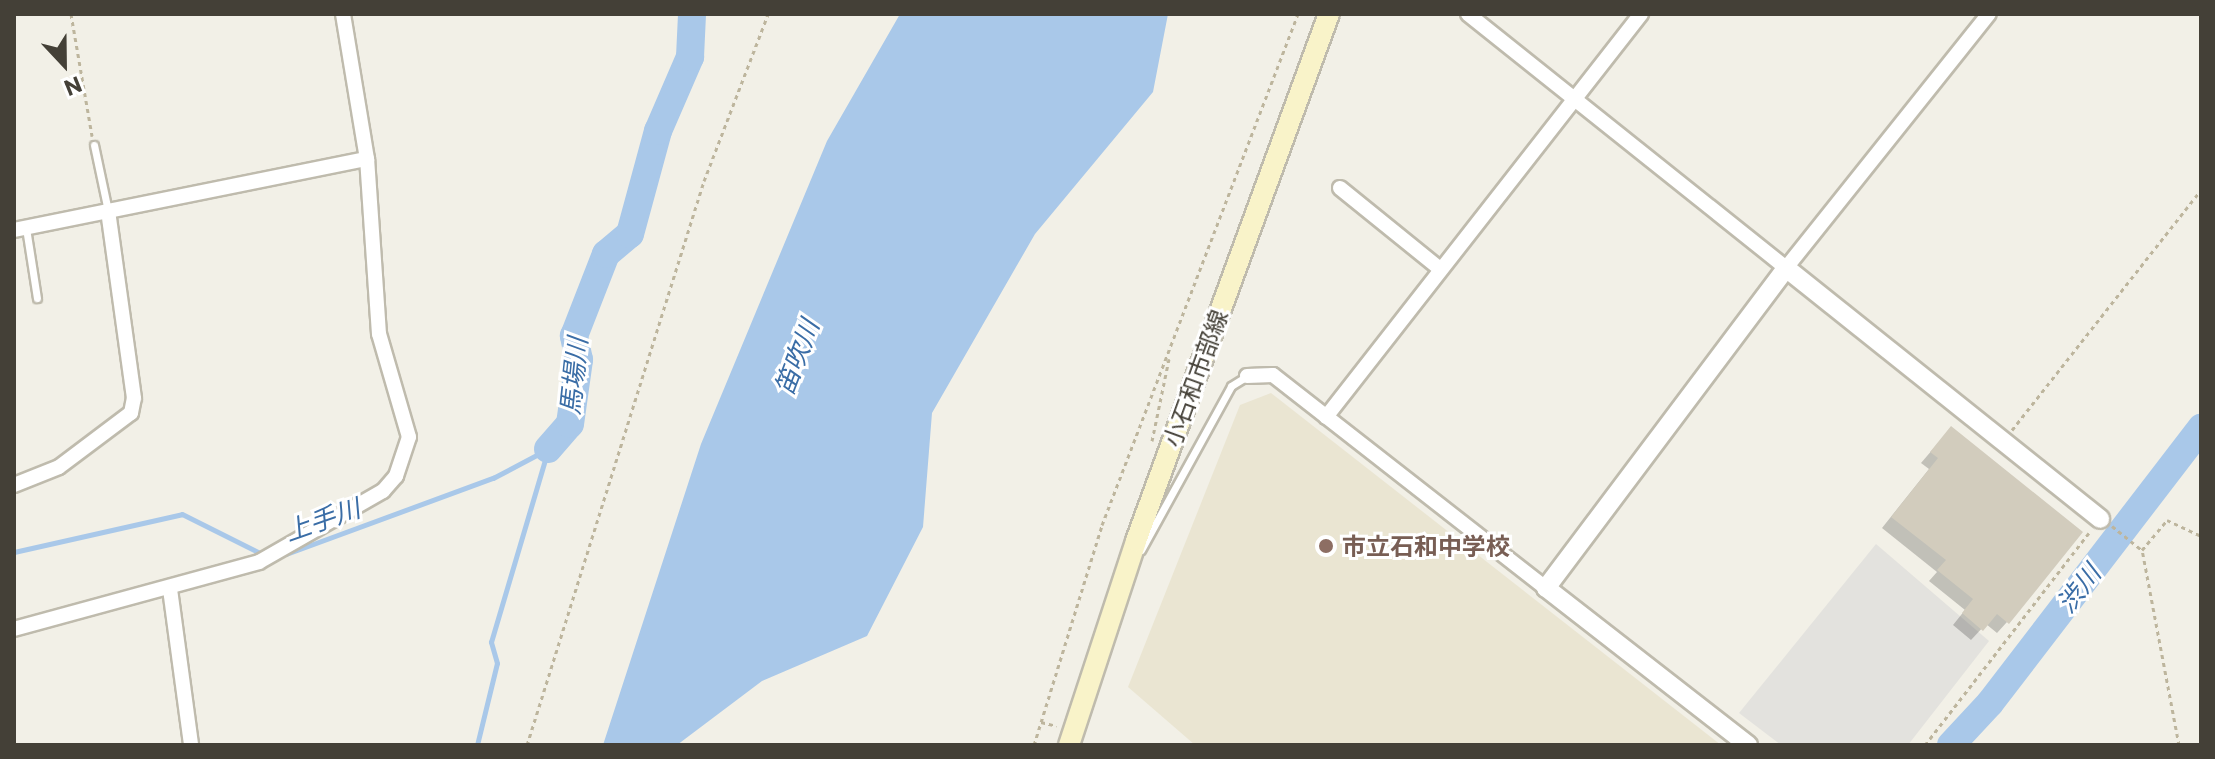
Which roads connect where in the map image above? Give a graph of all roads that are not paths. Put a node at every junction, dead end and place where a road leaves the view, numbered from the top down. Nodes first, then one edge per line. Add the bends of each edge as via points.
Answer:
1 (343, 14) edge
2 (1329, 14) edge
3 (1468, 14) edge
4 (1641, 14) edge
5 (1989, 14) edge
6 (1573, 98) junction
7 (94, 145) road end
8 (367, 159) junction
9 (1340, 188) dead end
10 (108, 211) junction
11 (20, 229) edge
12 (1786, 268) junction
13 (1440, 269) junction
14 (37, 298) dead end
15 (1247, 376) joint
16 (1326, 417) junction
17 (14, 485) edge
18 (2107, 523) road end
19 (1131, 554) junction
20 (1546, 588) junction
21 (170, 589) junction
22 (14, 629) edge
23 (1066, 736) edge
24 (191, 745) edge
25 (1748, 745) edge

1 - 8 street
2 - 19 main road, 小石和市部線
3 - 6 street
4 - 6 street
5 - 12 street
6 - 12 street
6 - 13 street
7 - 10 lane
8 - 10 street
8 - 21 street via 377,322 387,369 405,413 406,448 396,476 383,491 259,562
9 - 13 street
10 - 11 street
10 - 17 street via 134,398 131,413 59,467
11 - 14 lane
12 - 18 street
12 - 20 street
13 - 16 street
15 - 16 street via 1273,375
15 - 19 lane via 1231,386 1143,550
16 - 20 street
19 - 23 main road, 小石和市部線
20 - 25 street
21 - 22 street
21 - 24 street

